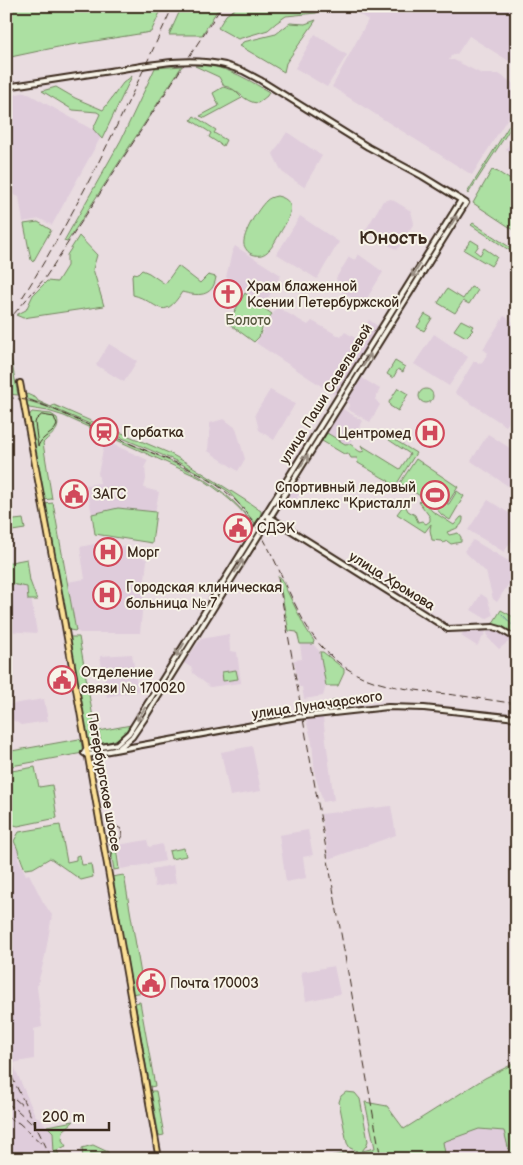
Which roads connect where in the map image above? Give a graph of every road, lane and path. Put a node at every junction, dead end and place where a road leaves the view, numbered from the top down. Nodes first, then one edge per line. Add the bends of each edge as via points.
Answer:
1 (6, 87) edge
2 (461, 200) junction
3 (20, 383) dead end
4 (335, 401) junction
5 (340, 404) junction
6 (265, 513) junction
7 (269, 517) junction
8 (189, 636) junction
9 (194, 638) junction
10 (517, 639) edge
11 (517, 718) edge
12 (116, 750) junction
13 (86, 752) junction
14 (158, 1159) edge

1 - 2 main road, bridge via 181,60 224,65 256,77
2 -> 4 main road, улица Паши Савельевой
5 -> 2 main road, улица Паши Савельевой via 466,203
3 - 13 main road, Петербургское шоссе
4 - 5 main road
4 - 6 main road, улица Паши Савельевой
7 -> 5 main road, улица Паши Савельевой
6 - 7 main road, улица Хромова
6 - 8 main road, улица Паши Савельевой
9 -> 7 main road, улица Паши Савельевой
7 - 10 main road, улица Хромова via 448,629 493,626
8 - 9 main road
8 -> 13 main road, улица Паши Савельевой via 124,739
9 - 12 main road, улица Паши Савельевой via 133,736
11 - 12 main road, улица Луначарского via 388,707 297,717
12 - 13 main road
13 - 14 main road, Петербургское шоссе

